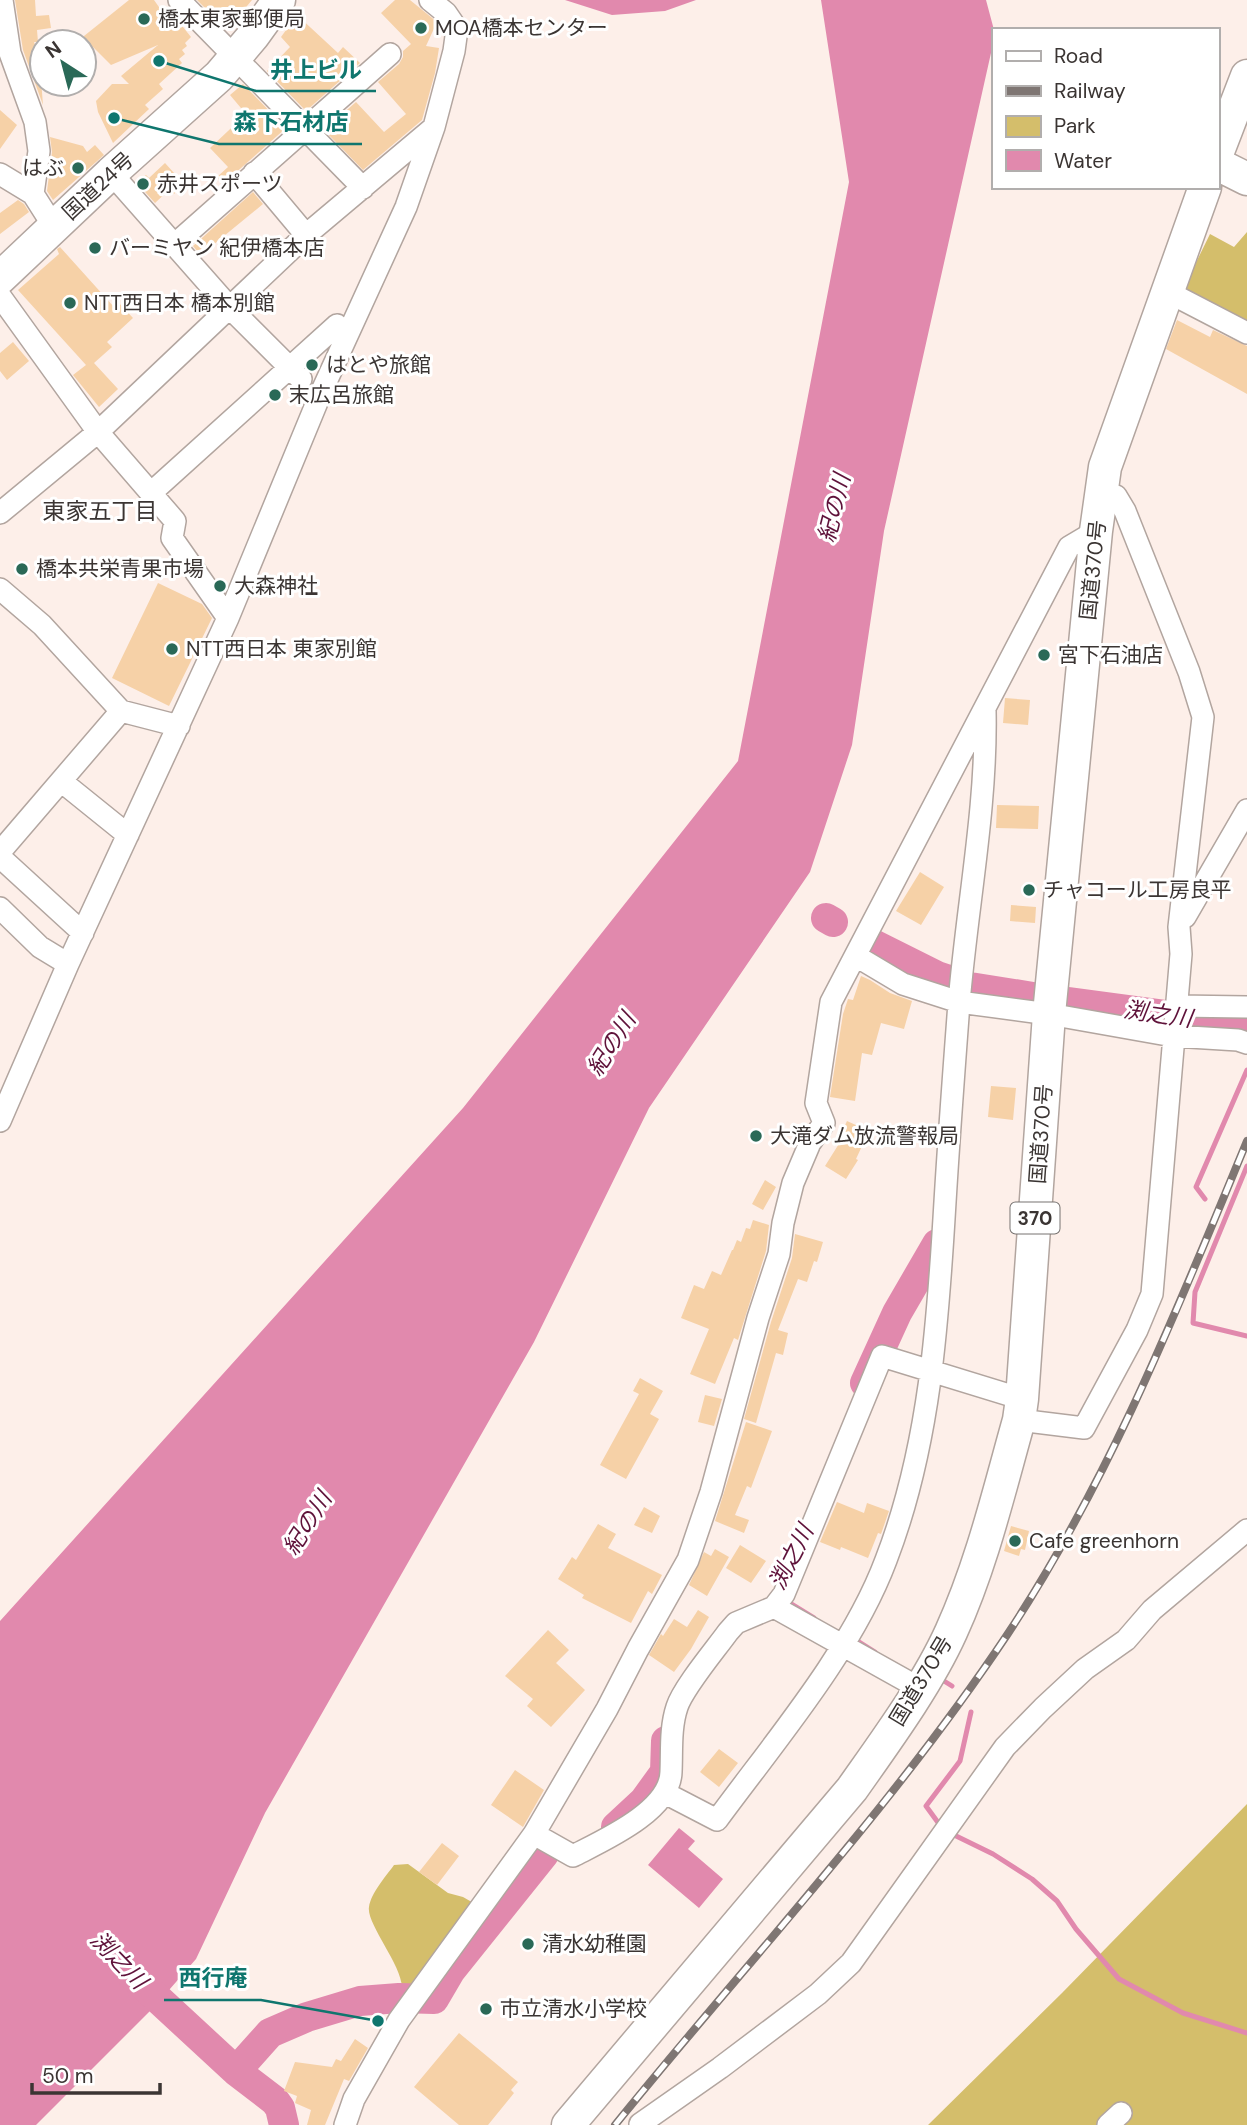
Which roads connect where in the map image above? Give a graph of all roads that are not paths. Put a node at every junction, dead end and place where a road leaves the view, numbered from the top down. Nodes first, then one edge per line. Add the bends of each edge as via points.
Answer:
1 (2, 0) edge
2 (179, 0) edge
3 (279, 0) edge
4 (430, 0) edge
5 (390, 54) dead end
6 (235, 59) junction
7 (1247, 76) edge
8 (304, 127) junction
9 (434, 127) junction
10 (1219, 149) edge
11 (1219, 165) edge
12 (111, 173) junction
13 (254, 173) junction
14 (0, 174) edge
15 (1247, 179) edge
16 (363, 188) junction
17 (1204, 189) edge
18 (33, 194) junction
19 (54, 227) junction
20 (306, 235) junction
21 (174, 245) junction
22 (0, 278) edge
23 (1166, 291) junction
24 (0, 296) edge
25 (231, 309) junction
26 (337, 325) dead end
27 (1247, 333) edge
28 (295, 374) junction
29 (98, 432) junction
30 (152, 492) junction
31 (1101, 495) junction
32 (0, 513) edge
33 (1096, 531) junction
34 (0, 589) edge
35 (228, 618) junction
36 (985, 709) junction
37 (121, 711) junction
38 (179, 726) junction
39 (61, 781) junction
40 (1247, 810) edge
41 (128, 835) junction
42 (0, 854) edge
43 (0, 908) edge
44 (1179, 927) junction
45 (83, 933) junction
46 (856, 956) junction
47 (68, 964) junction
48 (960, 989) junction
49 (1247, 1007) edge
50 (1049, 1014) junction
51 (1175, 1019) junction
52 (1247, 1043) edge
53 (0, 1121) edge
54 (931, 1372) junction
55 (1021, 1409) junction
56 (1247, 1530) edge
57 (774, 1608) junction
58 (843, 1645) junction
59 (919, 1688) junction
60 (666, 1793) junction
61 (534, 1834) junction
62 (640, 2123) edge
63 (345, 2125) edge
64 (568, 2125) edge

1 - 18 street via 10,53 35,122 39,151
2 - 6 street
3 - 6 highway, 国道24号
4 - 9 street via 457,29
5 - 8 street
6 - 8 street
6 - 12 highway, 国道24号
7 - 10 highway
8 - 13 street
8 - 16 street
9 - 16 street
9 - 35 street via 406,207 320,395
11 - 15 highway
12 - 19 highway, 国道24号
12 - 21 street
13 - 20 street
13 - 21 street
14 - 18 street
16 - 20 street
17 - 23 highway, 国道370号 / 370
18 - 19 street
19 - 22 highway, 国道24号
20 - 25 street
21 - 25 street
23 - 27 street
23 - 31 highway, 国道370号 / 370 via 1105,467
24 - 29 street
25 - 28 street
25 - 29 street
26 - 28 street
28 - 30 street
29 - 30 street
29 - 32 street
30 - 35 street via 175,521 172,538
31 - 33 highway, 国道370号 / 370
31 - 44 street via 1116,496 1125,511 1203,717
33 - 36 street via 1069,547
33 - 50 highway, 国道370号 / 370
34 - 37 street via 42,625
35 - 38 street
36 - 46 street
36 - 48 street via 986,755
37 - 38 street
37 - 39 street
38 - 41 street
39 - 41 street
39 - 42 street
40 - 44 street
41 - 45 street
42 - 45 street
43 - 47 street via 40,947
44 - 51 street
45 - 47 street
46 - 48 street via 903,984
46 - 61 street via 831,1002 816,1103 824,1123 793,1183 779,1254 688,1559
47 - 53 street
48 - 50 street
48 - 54 street
49 - 51 street
50 - 51 street
50 - 55 highway, 国道370号 / 370
51 - 52 street
51 - 55 street via 1152,1294 1084,1429
54 - 55 street
54 - 57 street via 882,1356 805,1545
54 - 58 street via 914,1468 886,1561
55 - 59 highway, 国道370号 / 370 via 974,1577 950,1635
56 - 62 street via 1152,1610 1126,1640 1085,1669 1005,1747 851,1963 818,1994
57 - 58 street
57 - 60 street via 736,1623 677,1706
58 - 59 street
58 - 60 street via 717,1820
59 - 64 highway, 国道370号 / 370 via 852,1789
60 - 61 street via 644,1814 573,1856
61 - 63 street via 399,2020 354,2099

